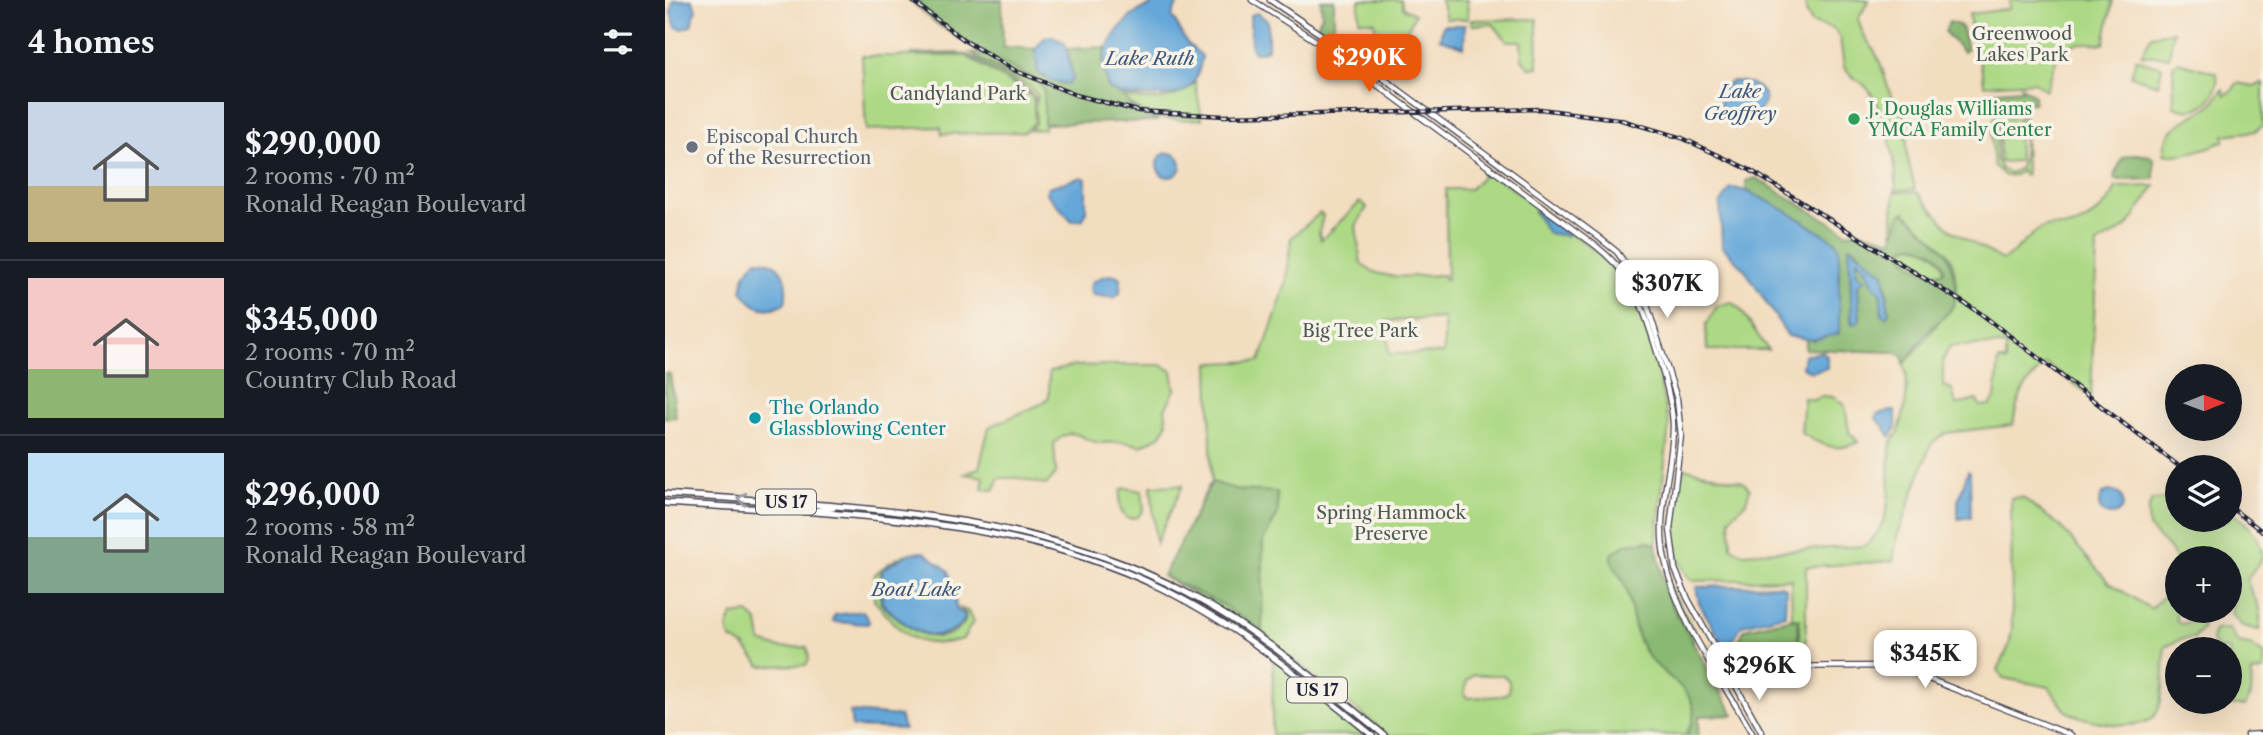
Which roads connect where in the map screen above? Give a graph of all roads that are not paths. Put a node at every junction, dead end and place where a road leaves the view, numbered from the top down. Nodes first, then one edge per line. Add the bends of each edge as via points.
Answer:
1 (1252, 0) edge
2 (1270, 0) edge
3 (1401, 91) junction
4 (1396, 98) junction
5 (665, 495) edge
6 (794, 502) junction
7 (665, 503) edge
8 (846, 506) junction
9 (761, 509) junction
10 (811, 512) junction
11 (972, 522) junction
12 (945, 525) junction
13 (1012, 530) junction
14 (982, 533) junction
15 (1044, 538) junction
16 (1014, 539) junction
17 (1053, 550) junction
18 (1083, 550) junction
19 (1672, 557) junction
20 (1664, 558) junction
21 (1233, 619) junction
22 (1220, 620) junction
23 (1244, 626) junction
24 (1233, 628) junction
25 (1725, 667) junction
26 (1738, 667) junction
27 (1717, 671) junction
28 (1733, 682) junction
29 (2263, 734) edge
30 (1371, 735) edge
31 (1384, 735) edge
32 (1753, 735) edge
33 (1763, 735) edge
34 (2071, 735) edge
35 (2247, 735) edge

1 - 4 main road
2 - 3 main road
3 - 4 main road
3 - 19 main road via 1597,236 1616,252 1641,286 1681,417 1671,508
4 - 20 main road via 1596,246 1631,284 1673,419 1662,516
6 -> 5 main road, US 17
6 - 8 main road, US 17
6 - 9 main road
7 - 9 main road, US 17
8 - 10 main road
8 - 11 main road, US 17
9 - 10 main road, US 17
10 - 12 main road, US 17
11 - 12 main road
11 - 13 main road, US 17
12 - 14 main road, US 17
13 - 14 main road
13 - 15 main road, US 17
14 - 16 main road, US 17
15 - 16 main road
15 - 18 main road, US 17
16 - 17 main road, US 17
17 - 18 main road
17 - 22 main road, US 17 via 1157,586
18 - 21 main road, US 17 via 1156,577
19 - 20 main road
19 - 25 main road via 1688,599
20 - 27 main road via 1679,606
21 - 22 main road
21 - 23 main road, US 17
22 - 24 main road, US 17
23 - 24 main road
23 - 31 main road, US 17
24 - 30 main road, US 17
25 - 26 main road
25 - 27 main road
25 - 28 main road
26 - 28 main road
26 - 34 main road via 1896,666
27 - 32 main road
28 - 33 main road
29 - 35 main road

